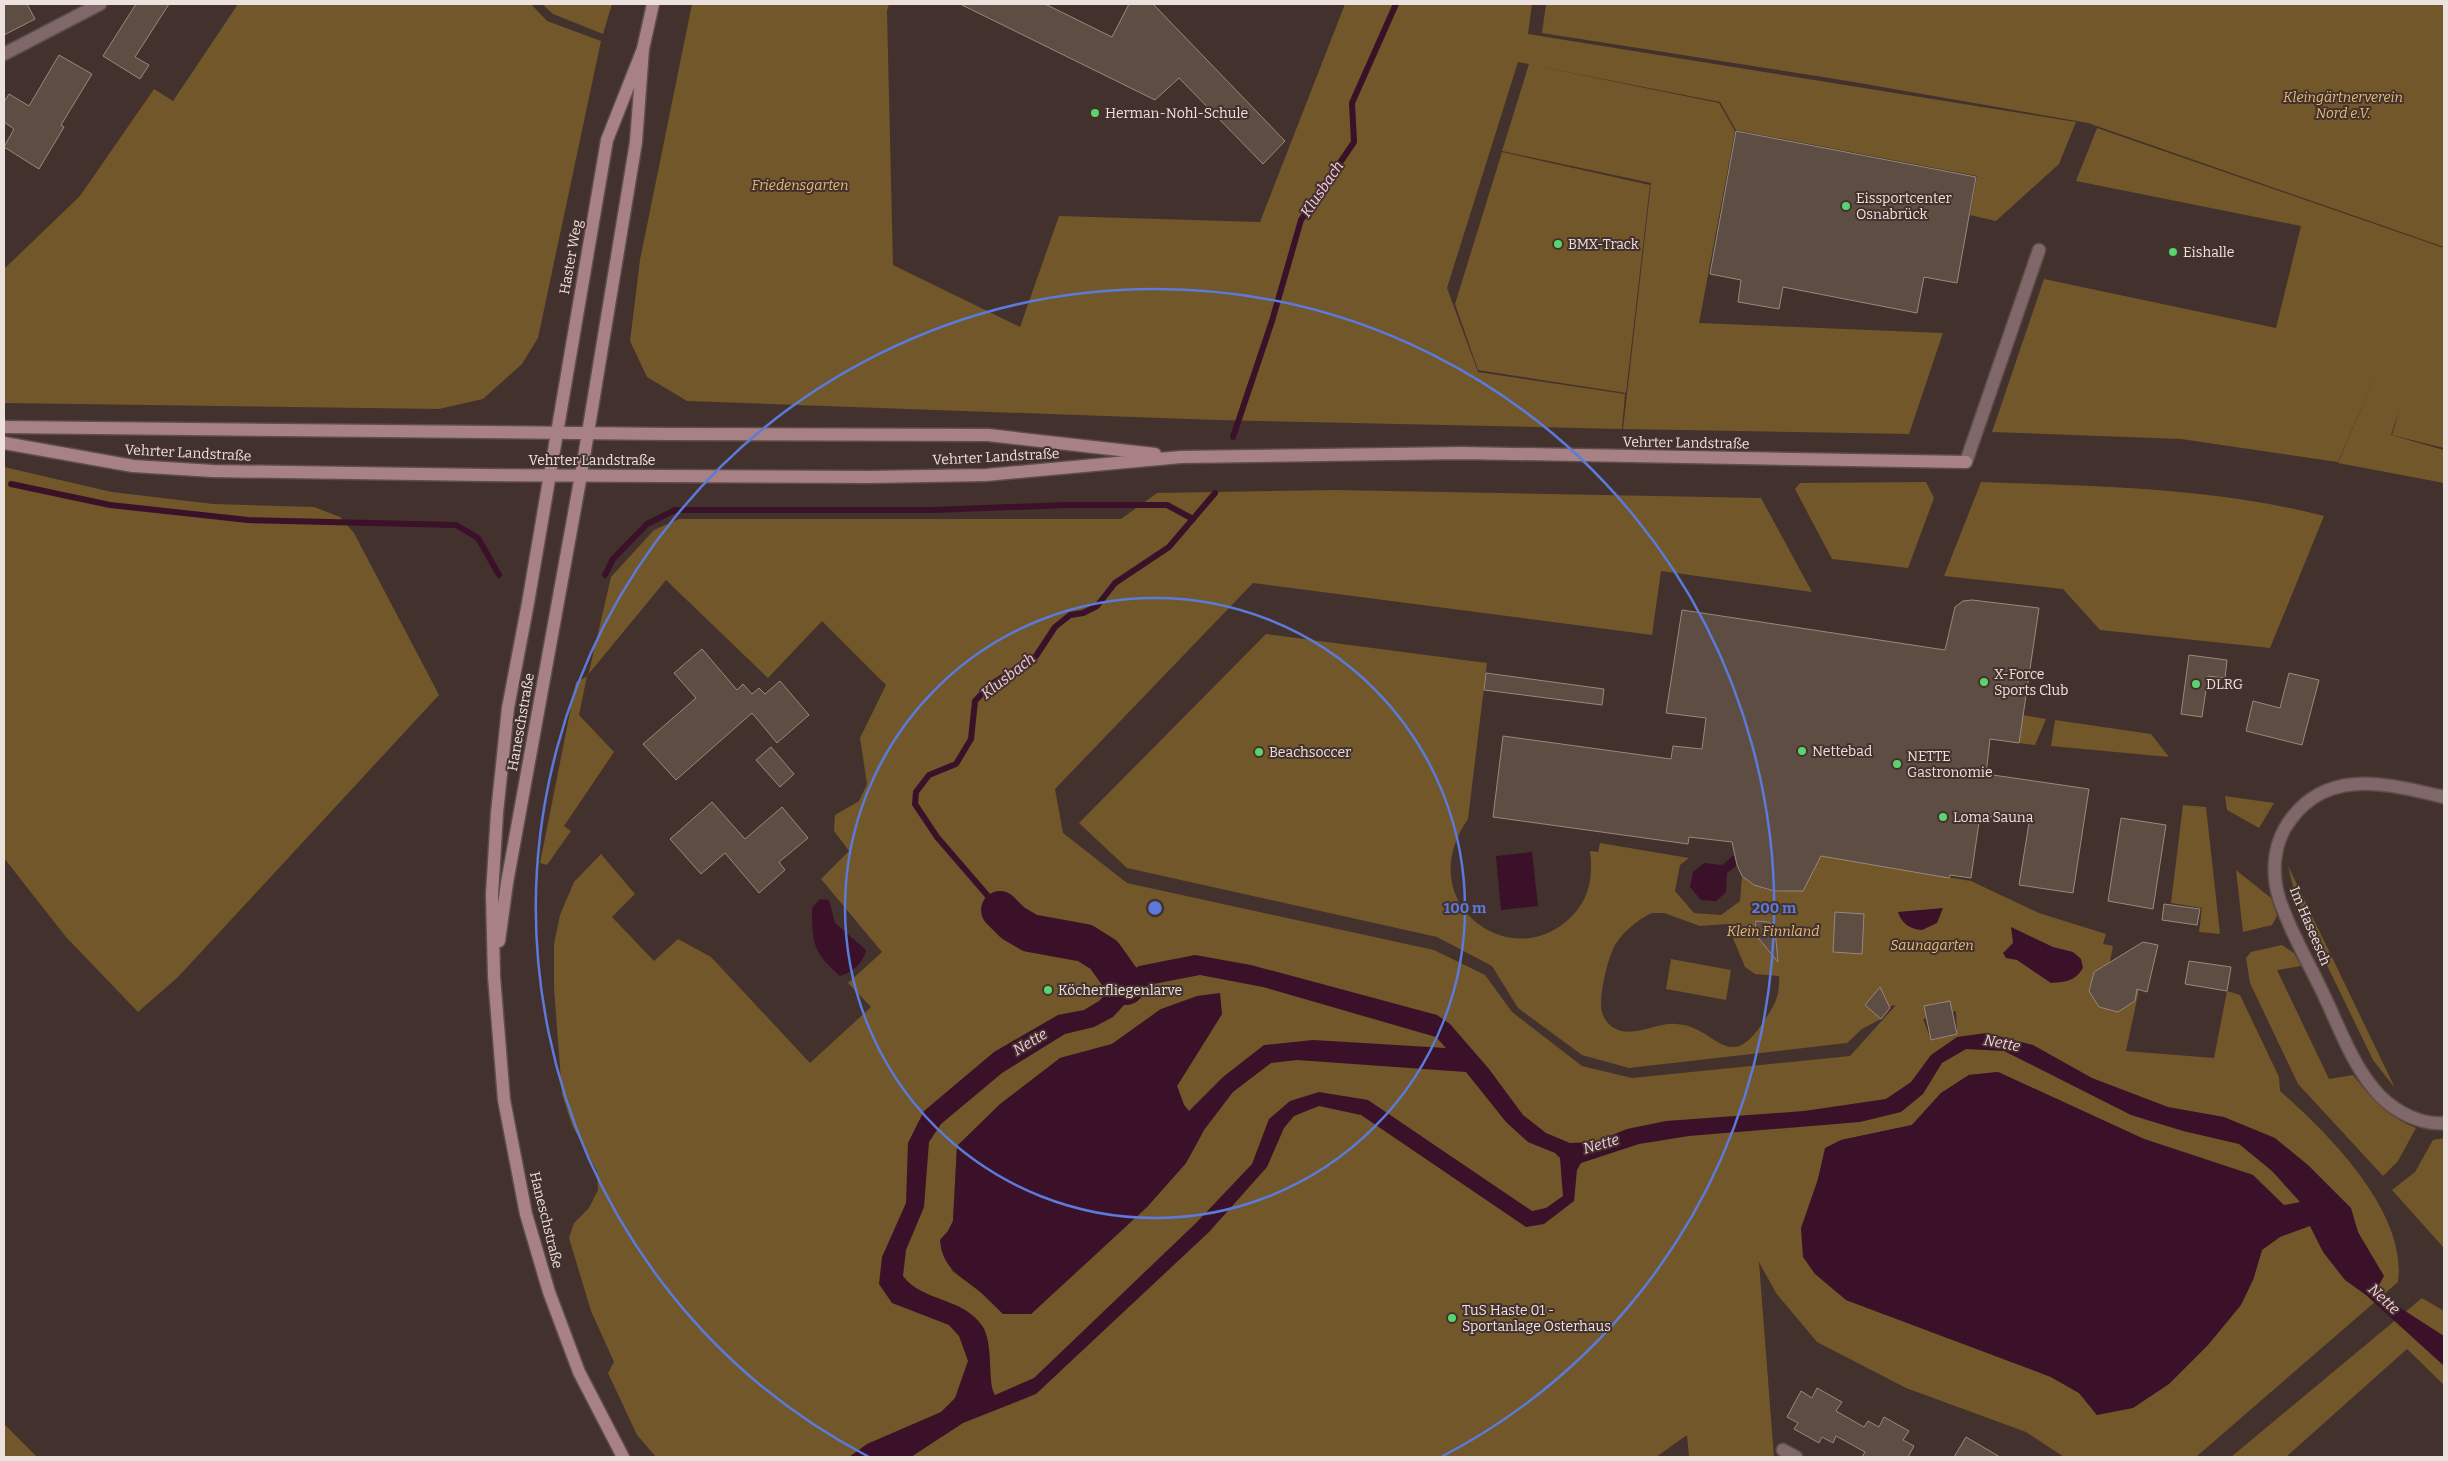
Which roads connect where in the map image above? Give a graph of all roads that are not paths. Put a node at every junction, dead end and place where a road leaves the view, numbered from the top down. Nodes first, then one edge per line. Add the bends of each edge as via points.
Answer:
1 (100, 4) edge
2 (653, 4) edge
3 (643, 49) junction
4 (4, 54) edge
5 (2039, 250) dead end
6 (4, 427) edge
7 (556, 433) junction
8 (588, 433) junction
9 (4, 443) edge
10 (1181, 457) junction
11 (1966, 462) joint
12 (548, 475) junction
13 (581, 475) junction
14 (2444, 798) edge
15 (494, 976) junction
16 (2444, 1123) edge
17 (1784, 1450) dead end
18 (623, 1457) edge
19 (1796, 1457) edge

1 - 4 street
2 - 3 main road, Haster Weg
3 - 7 main road, Haster Weg via 607,140
3 - 8 main road, Haster Weg via 636,142
5 - 11 street, Vehrter Landstraße
6 - 7 main road, Vehrter Landstraße
7 - 8 main road, Vehrter Landstraße
7 - 12 main road, Haster Weg
8 - 10 main road, Vehrter Landstraße via 988,435
8 - 13 main road, Haster Weg
9 - 12 main road, Vehrter Landstraße via 133,466 213,471
10 - 11 main road, Vehrter Landstraße via 1462,453
10 - 13 main road, Vehrter Landstraße via 986,475
12 - 13 main road, Vehrter Landstraße
12 - 15 main road, Haneschstraße via 508,708 492,894
13 - 15 main road, Haneschstraße via 507,883
14 - 16 street, Im Haseesch via 2378,784 2344,785 2316,794 2294,814 2281,836 2274,864 2279,896 2292,931 2361,1072 2381,1096 2404,1114 2427,1122
15 - 18 main road, Haneschstraße via 504,1100 526,1214 549,1292 579,1372
17 - 19 street

